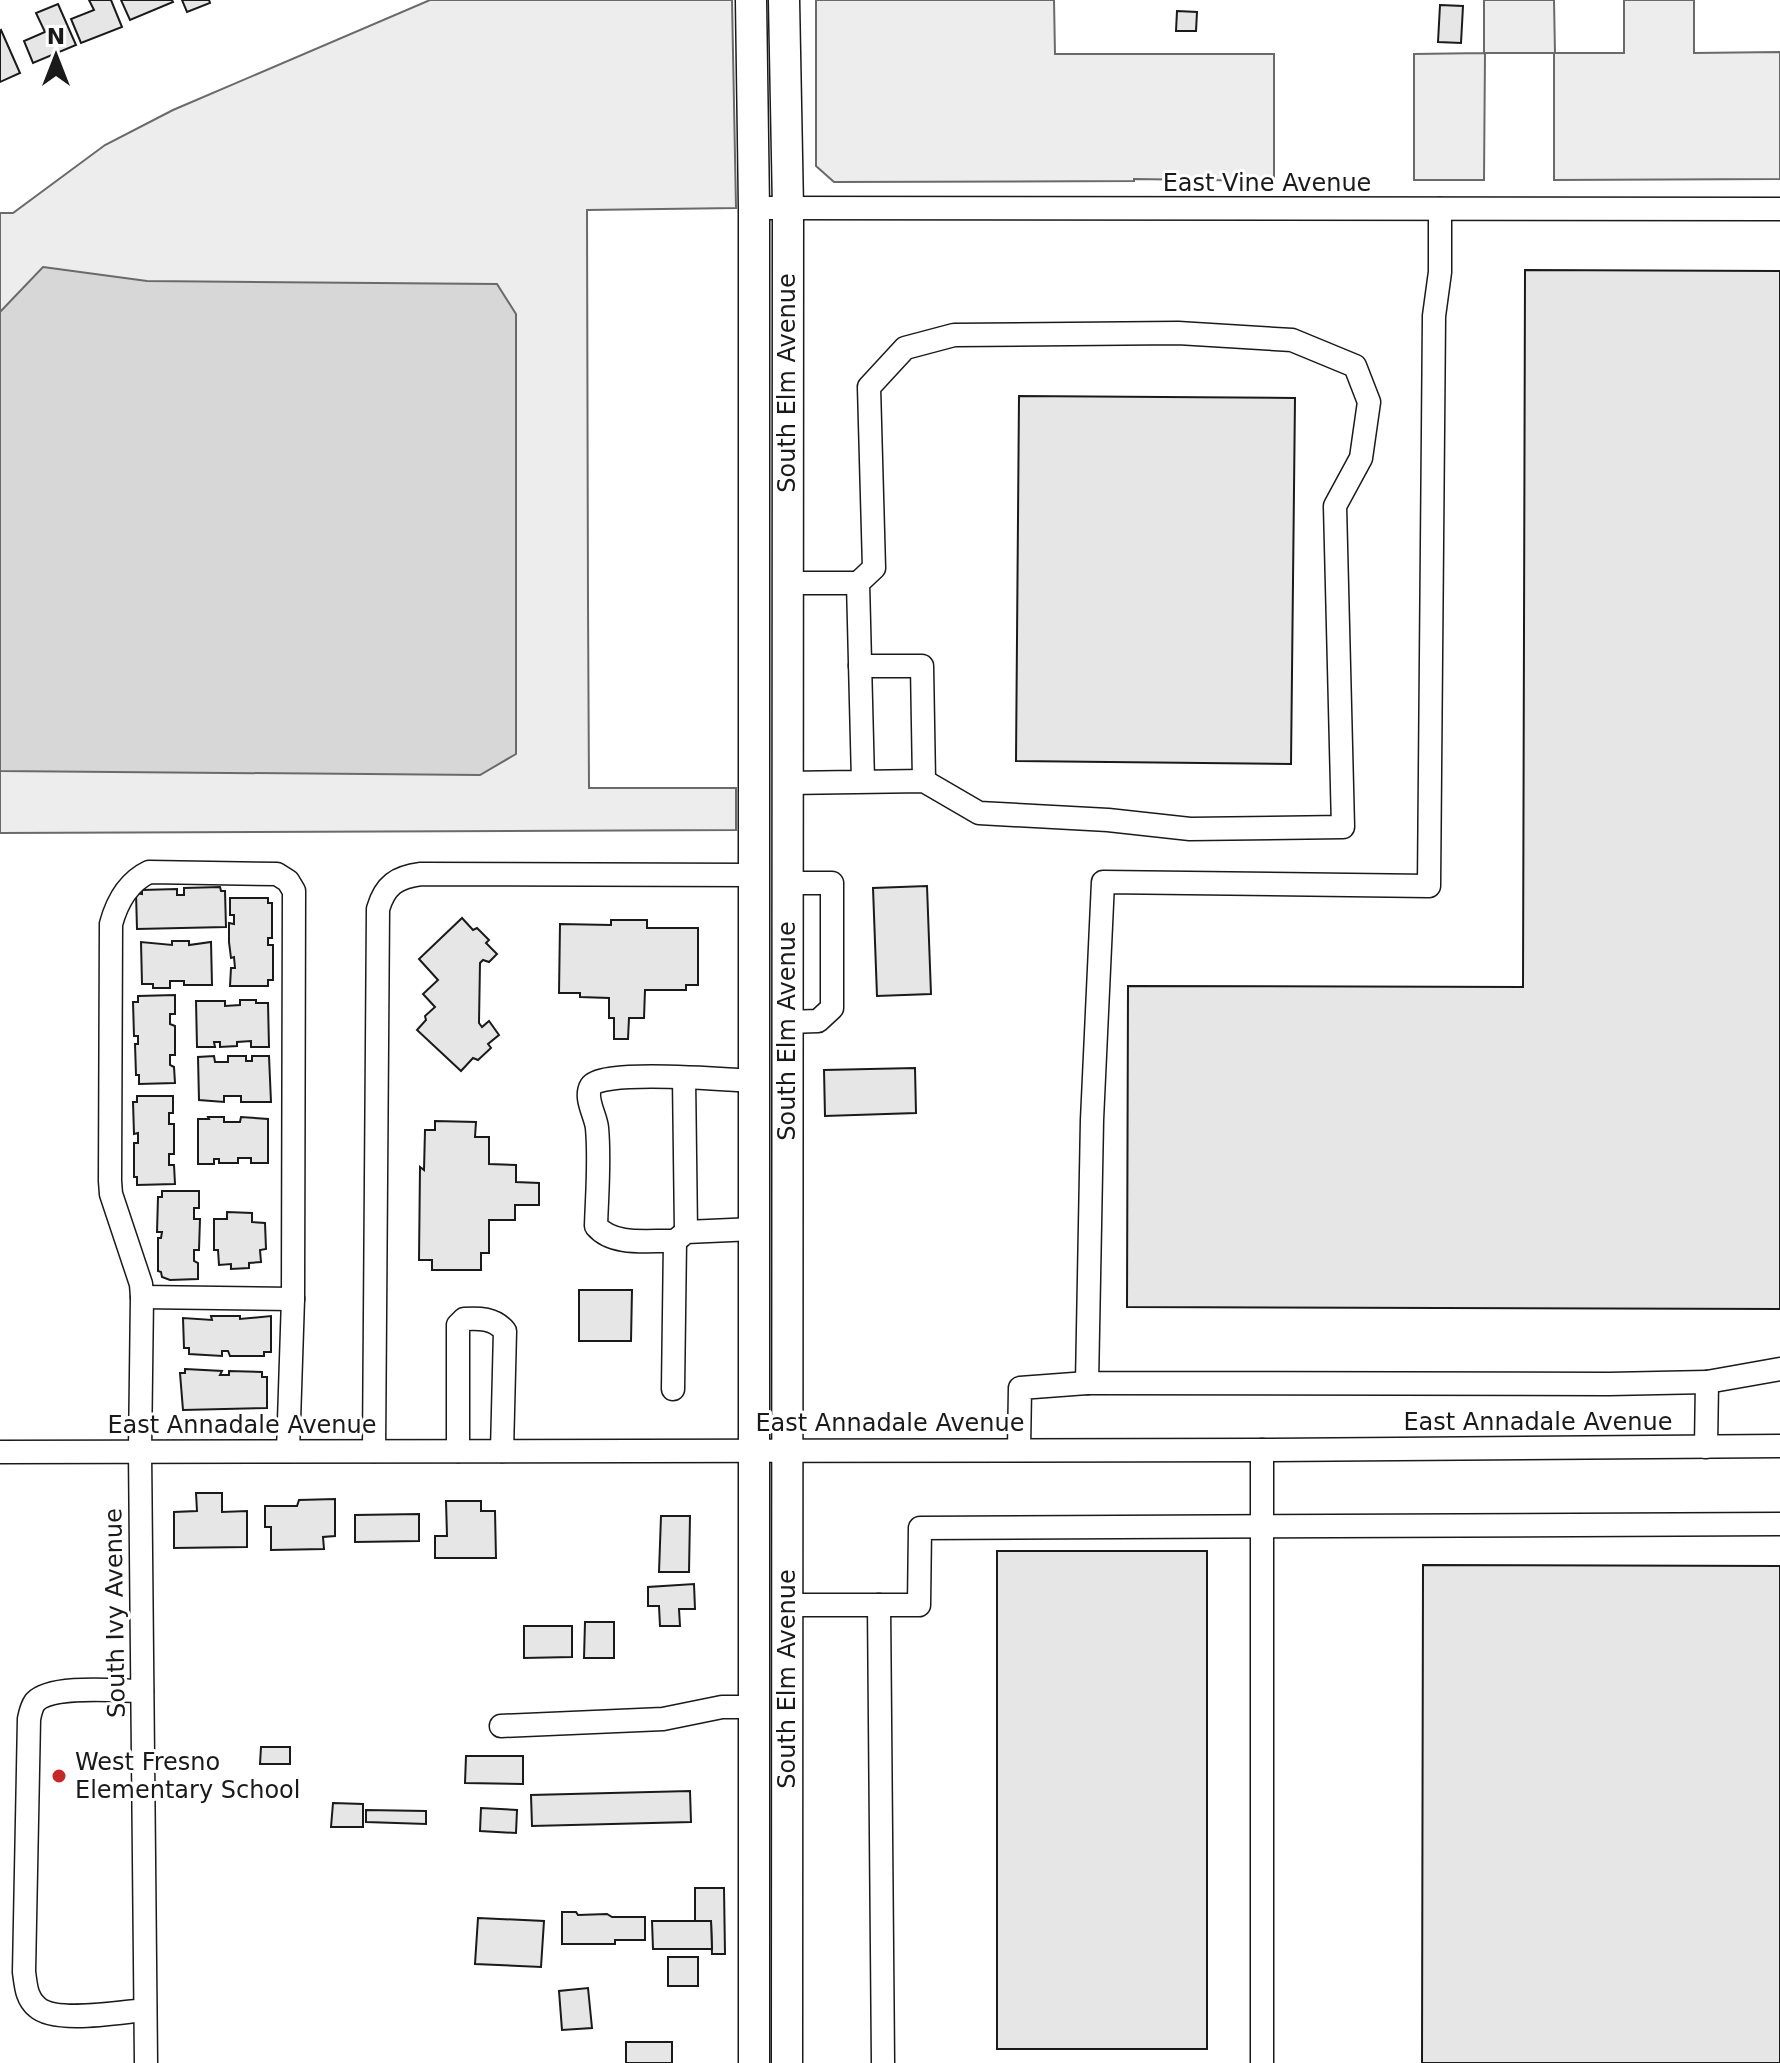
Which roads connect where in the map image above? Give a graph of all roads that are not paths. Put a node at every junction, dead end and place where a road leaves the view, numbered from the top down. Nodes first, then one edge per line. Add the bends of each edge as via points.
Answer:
1 (751, 0) edge
2 (784, 0) edge
3 (754, 208) junction
4 (788, 208) junction
5 (1440, 209) junction
6 (1780, 209) edge
7 (787, 583) junction
8 (858, 583) junction
9 (860, 666) junction
10 (863, 781) junction
11 (924, 781) junction
12 (787, 783) junction
13 (754, 875) junction
14 (787, 883) junction
15 (787, 1022) junction
16 (684, 1078) junction
17 (754, 1081) junction
18 (754, 1229) junction
19 (681, 1236) junction
20 (142, 1297) junction
21 (293, 1299) junction
22 (1780, 1369) edge
23 (1707, 1382) junction
24 (1087, 1383) junction
25 (673, 1389) dead end
26 (1780, 1446) edge
27 (1706, 1447) junction
28 (754, 1448) junction
29 (787, 1448) junction
30 (1019, 1449) junction
31 (1262, 1450) junction
32 (140, 1451) junction
33 (288, 1451) junction
34 (374, 1451) junction
35 (458, 1451) junction
36 (502, 1451) junction
37 (0, 1452) edge
38 (1780, 1524) edge
39 (1262, 1527) junction
40 (787, 1605) junction
41 (879, 1605) junction
42 (142, 1691) junction
43 (753, 1707) junction
44 (501, 1726) dead end
45 (145, 2010) junction
46 (146, 2063) edge
47 (754, 2063) edge
48 (787, 2063) edge
49 (883, 2063) edge
50 (1262, 2063) edge

1 - 3 main road, South Elm Avenue
2 - 4 main road, South Elm Avenue
3 - 4 street, East Vine Avenue
3 - 13 main road, South Elm Avenue
4 - 5 street, East Vine Avenue
4 - 7 main road, South Elm Avenue
5 - 6 street, East Vine Avenue
5 - 24 street via 1434,316 1429,886 1103,882
7 - 8 street
7 - 12 main road, South Elm Avenue
8 - 9 street
8 - 11 street via 874,568 869,387 905,348 954,335 1178,333 1292,340 1355,366 1369,402 1361,458 1335,506 1343,827 1190,829 979,813
9 - 10 street
9 - 11 street via 922,666
10 - 11 street
10 - 12 street
12 - 14 main road, South Elm Avenue
13 - 17 main road, South Elm Avenue
13 - 34 street via 421,874 390,884 378,909
14 - 15 main road, South Elm Avenue
14 - 15 street via 832,883 832,1008 818,1021
15 - 29 main road, South Elm Avenue
16 - 17 street
16 - 19 street
16 - 19 street via 599,1079 589,1094 597,1126 596,1226 610,1238
17 - 18 main road, South Elm Avenue
18 - 19 street
18 - 28 main road, South Elm Avenue
19 - 25 street
20 - 21 street
20 - 21 street, South Ivy Avenue via 111,1194 111,924 136,878 149,872 277,874 294,891
20 - 32 street, South Ivy Avenue
21 - 33 street, South Ivy Avenue
22 - 23 street
23 - 24 street
23 - 27 street
24 - 30 street via 1020,1388
26 - 27 street, East Annadale Avenue
27 - 31 street, East Annadale Avenue
28 - 29 street, East Annadale Avenue
28 - 36 street, East Annadale Avenue
28 - 43 main road, South Elm Avenue
29 - 30 street, East Annadale Avenue
29 - 40 main road, South Elm Avenue
30 - 31 street, East Annadale Avenue
31 - 39 street
32 - 33 street, East Annadale Avenue
32 - 37 street, East Annadale Avenue
32 - 42 street, South Ivy Avenue
33 - 34 street, East Annadale Avenue
34 - 35 street, East Annadale Avenue
35 - 36 street, East Annadale Avenue
35 - 36 street via 458,1325 480,1318 505,1331
38 - 39 street
39 - 41 street via 920,1528 919,1605
39 - 50 street
40 - 41 street
40 - 48 main road, South Elm Avenue
41 - 49 street
42 - 45 street, South Ivy Avenue
42 - 45 street via 66,1691 34,1703 29,1719 24,1972 26,1991 43,2012 66,2016
43 - 44 street via 722,1707 663,1719
43 - 47 main road, South Elm Avenue
45 - 46 street, South Ivy Avenue

